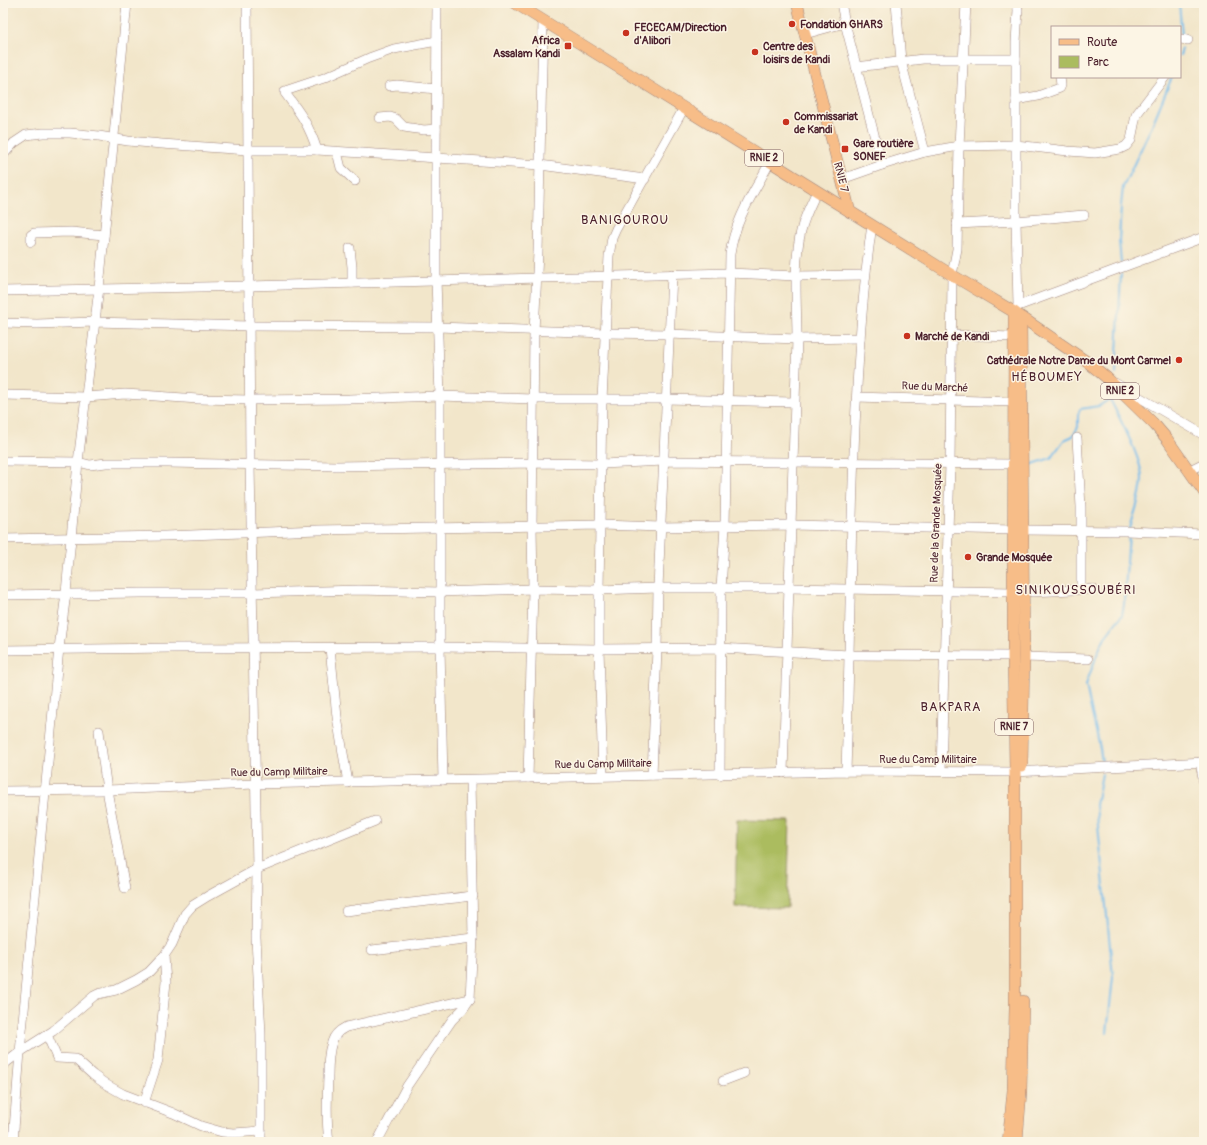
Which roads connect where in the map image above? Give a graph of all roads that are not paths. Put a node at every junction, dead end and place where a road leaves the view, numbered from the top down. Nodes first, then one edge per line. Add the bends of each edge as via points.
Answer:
1 (126, 3) edge
2 (247, 3) edge
3 (437, 3) edge
4 (515, 3) edge
5 (797, 3) edge
6 (841, 3) edge
7 (896, 3) edge
8 (966, 3) edge
9 (1017, 3) edge
10 (543, 21) junction
11 (845, 23) junction
12 (805, 34) junction
13 (437, 41) junction
14 (964, 58) junction
15 (1016, 59) junction
16 (901, 61) junction
17 (856, 67) junction
18 (1060, 78) edge
19 (1164, 78) edge
20 (389, 86) dead end
21 (436, 89) junction
22 (1016, 100) junction
23 (684, 108) junction
24 (380, 118) dead end
25 (436, 129) junction
26 (113, 138) junction
27 (1016, 145) junction
28 (959, 146) junction
29 (248, 150) junction
30 (317, 150) junction
31 (337, 152) junction
32 (925, 152) junction
33 (3, 155) edge
34 (436, 157) junction
35 (770, 162) junction
36 (540, 165) junction
37 (882, 165) junction
38 (645, 178) junction
39 (842, 179) junction
40 (355, 181) dead end
41 (817, 191) junction
42 (850, 212) junction
43 (1084, 215) dead end
44 (1016, 221) junction
45 (957, 224) junction
46 (872, 225) junction
47 (104, 235) junction
48 (1204, 237) edge
49 (30, 242) dead end
50 (350, 248) dead end
51 (729, 273) junction
52 (672, 274) junction
53 (865, 275) junction
54 (952, 275) junction
55 (608, 276) junction
56 (797, 276) junction
57 (537, 279) junction
58 (436, 280) junction
59 (352, 283) junction
60 (249, 286) junction
61 (99, 288) junction
62 (3, 291) edge
63 (1018, 312) junction
64 (94, 322) junction
65 (3, 323) edge
66 (250, 326) junction
67 (438, 327) junction
68 (534, 331) junction
69 (605, 333) junction
70 (669, 334) junction
71 (951, 335) junction
72 (728, 336) junction
73 (1013, 337) junction
74 (798, 338) junction
75 (860, 338) junction
76 (1107, 378) junction
77 (3, 395) edge
78 (440, 396) junction
79 (857, 396) junction
80 (86, 397) junction
81 (533, 399) junction
82 (666, 399) junction
83 (250, 400) junction
84 (602, 400) junction
85 (726, 400) junction
86 (950, 400) junction
87 (794, 402) junction
88 (1013, 402) junction
89 (1204, 435) edge
90 (1077, 438) dead end
91 (3, 461) edge
92 (664, 461) junction
93 (793, 461) junction
94 (78, 462) junction
95 (726, 462) junction
96 (533, 463) junction
97 (854, 463) junction
98 (1204, 463) edge
99 (250, 464) junction
100 (440, 464) junction
101 (602, 464) junction
102 (950, 464) junction
103 (1014, 464) junction
104 (1190, 470) junction
105 (1204, 492) edge
106 (601, 525) junction
107 (790, 525) junction
108 (532, 526) junction
109 (725, 526) junction
110 (851, 526) junction
111 (661, 527) junction
112 (440, 528) junction
113 (947, 529) junction
114 (1018, 530) junction
115 (1080, 531) junction
116 (252, 534) junction
117 (1204, 534) edge
118 (71, 538) junction
119 (3, 539) edge
120 (658, 588) junction
121 (789, 588) junction
122 (533, 589) junction
123 (720, 589) junction
124 (1081, 589) junction
125 (1092, 589) dead end
126 (599, 590) junction
127 (850, 590) junction
128 (946, 591) junction
129 (439, 592) junction
130 (1013, 592) junction
131 (1032, 592) dead end
132 (252, 593) junction
133 (66, 594) junction
134 (3, 595) edge
135 (59, 648) junction
136 (253, 648) junction
137 (330, 648) junction
138 (440, 648) junction
139 (720, 648) junction
140 (531, 649) junction
141 (599, 649) junction
142 (657, 649) junction
143 (3, 650) edge
144 (787, 651) junction
145 (849, 655) junction
146 (945, 656) junction
147 (1018, 656) junction
148 (1088, 659) dead end
149 (99, 731) dead end
150 (1202, 762) edge
151 (846, 771) junction
152 (941, 771) junction
153 (1018, 772) junction
154 (782, 773) junction
155 (652, 775) junction
156 (720, 775) junction
157 (603, 776) junction
158 (528, 778) junction
159 (443, 780) junction
160 (470, 780) junction
161 (348, 783) junction
162 (1204, 783) edge
163 (255, 784) junction
164 (46, 790) junction
165 (107, 790) junction
166 (3, 791) edge
167 (375, 821) dead end
168 (258, 869) junction
169 (125, 888) dead end
170 (473, 896) junction
171 (346, 911) dead end
172 (473, 938) junction
173 (372, 950) dead end
174 (164, 956) junction
175 (470, 999) junction
176 (47, 1035) junction
177 (20, 1052) junction
178 (3, 1065) edge
179 (744, 1073) dead end
180 (723, 1081) dead end
181 (144, 1103) junction
182 (261, 1132) junction
183 (13, 1142) edge
184 (261, 1142) edge
185 (329, 1142) edge
186 (378, 1142) edge
187 (1008, 1142) edge
188 (1016, 1142) edge

1 - 26 street
2 - 29 street
3 - 13 street
4 - 10 main road, RNIE 2
5 - 12 main road, RNIE 7 / RNIE 7
6 - 11 street
7 - 16 street
8 - 14 street, Rue de la Grande Mosquée
9 - 15 street
10 - 23 main road, RNIE 2
10 - 36 street
11 - 12 street
11 - 17 street
12 - 39 main road, RNIE 7 / RNIE 7
13 - 21 street
13 - 30 street via 394,49 285,91 305,119
14 - 15 street
14 - 16 street
14 - 28 street, Rue de la Grande Mosquée
15 - 22 street
16 - 17 street
16 - 32 street
17 - 37 street
18 - 22 street via 1060,88
19 - 27 street via 1136,115 1131,140 1120,149 1095,153 1068,152
20 - 21 street
21 - 25 street
22 - 27 street
23 - 35 main road, RNIE 2
23 - 38 street
24 - 25 street via 396,119 404,127
25 - 34 street
26 - 29 street
26 - 33 street via 70,133 34,133 20,138
26 - 47 street
27 - 28 street
27 - 44 street
28 - 32 street
28 - 45 street, Rue de la Grande Mosquée
29 - 30 street
29 - 60 street
30 - 31 street
31 - 34 street
31 - 40 street via 341,168
32 - 37 street
34 - 36 street
34 - 58 street
35 - 41 main road, RNIE 2
35 - 51 street via 743,209 734,233
36 - 38 street
36 - 57 street
37 - 39 street
38 - 55 street via 612,238
39 - 42 main road, RNIE 7 / RNIE 7
41 - 42 main road, RNIE 2
41 - 56 street via 800,232
42 - 46 main road, RNIE 2
43 - 44 street
44 - 45 street
44 - 63 street
45 - 54 street, Rue de la Grande Mosquée
46 - 53 street
46 - 54 main road, RNIE 2
47 - 49 street via 71,232 34,233
47 - 61 street
48 - 63 street
50 - 59 street
51 - 52 street
51 - 56 street
51 - 72 street
52 - 55 street
52 - 70 street
53 - 56 street
53 - 75 street
54 - 63 main road, RNIE 2
54 - 71 street, Rue de la Grande Mosquée
55 - 57 street
55 - 69 street
56 - 74 street
57 - 58 street
57 - 68 street
58 - 59 street
58 - 67 street
59 - 60 street
60 - 61 street
60 - 66 street
61 - 62 street
61 - 64 street
63 - 73 main road, RNIE 7
63 - 76 main road, RNIE 2
63 - 114 main road, RNIE 7 via 1021,396
64 - 65 street
64 - 66 street
64 - 80 street
66 - 67 street
66 - 83 street
67 - 68 street
67 - 78 street
68 - 69 street
68 - 81 street
69 - 70 street
69 - 84 street
70 - 72 street
70 - 82 street
71 - 73 street
71 - 86 street, Rue de la Grande Mosquée
72 - 74 street
72 - 85 street
73 - 88 main road, RNIE 7
74 - 75 street
74 - 87 street
75 - 79 street
76 - 89 street
76 - 104 main road, RNIE 2 via 1155,425
77 - 80 street
78 - 81 street
78 - 83 street
78 - 100 street
79 - 86 street, Rue du Marché
79 - 97 street
80 - 83 street via 125,394
80 - 94 street
81 - 84 street
81 - 96 street
82 - 84 street
82 - 85 street
82 - 92 street
83 - 99 street
84 - 101 street
85 - 87 street
85 - 95 street
86 - 88 street, Rue du Marché
86 - 102 street, Rue de la Grande Mosquée
87 - 93 street
88 - 103 main road, RNIE 7
90 - 115 street
91 - 94 street
92 - 95 street
92 - 101 street
92 - 111 street
93 - 95 street
93 - 97 street
93 - 107 street
94 - 99 street via 90,465
94 - 118 street
95 - 109 street
96 - 100 street
96 - 101 street
96 - 108 street
97 - 102 street
97 - 110 street
98 - 104 street
99 - 100 street
99 - 116 street
100 - 112 street
101 - 106 street
102 - 103 street
102 - 113 street, Rue de la Grande Mosquée
103 - 114 main road, RNIE 7
104 - 105 main road, RNIE 2
106 - 108 street
106 - 111 street
106 - 126 street
107 - 109 street
107 - 110 street
107 - 121 street
108 - 112 street
108 - 122 street
109 - 111 street
109 - 123 street
110 - 113 street
110 - 127 street
111 - 120 street
112 - 116 street
112 - 129 street
113 - 114 street
113 - 128 street, Rue de la Grande Mosquée
114 - 115 street
114 - 130 main road, RNIE 7
114 - 147 main road, RNIE 7
115 - 117 street
115 - 124 street
116 - 118 street
116 - 132 street
118 - 119 street
118 - 133 street
120 - 123 street
120 - 126 street
120 - 142 street
121 - 123 street
121 - 127 street
121 - 144 street
122 - 126 street
122 - 129 street
122 - 140 street
123 - 139 street
124 - 125 street
124 - 131 street
126 - 141 street
127 - 128 street
127 - 145 street
128 - 130 street
128 - 146 street, Rue de la Grande Mosquée
129 - 132 street via 359,590
129 - 138 street
130 - 147 main road, RNIE 7
132 - 133 street
132 - 136 street
133 - 134 street
133 - 135 street
135 - 136 street
135 - 143 street
135 - 164 street
136 - 137 street
136 - 163 street
137 - 138 street
137 - 161 street
138 - 140 street
138 - 159 street
139 - 142 street
139 - 144 street
139 - 156 street
140 - 141 street
140 - 158 street
141 - 142 street
141 - 157 street
142 - 155 street
144 - 145 street
144 - 154 street
145 - 146 street
145 - 151 street
146 - 147 street
146 - 152 street, Rue de la Grande Mosquée
147 - 148 street
147 - 153 main road, RNIE 7
149 - 165 street
150 - 153 street, Rue du Camp Militaire
150 - 162 street
151 - 152 street, Rue du Camp Militaire
151 - 154 street, Rue du Camp Militaire
152 - 153 street, Rue du Camp Militaire
153 - 187 main road, RNIE 7 via 1013,1090
153 - 188 main road, RNIE 7 via 1023,1041
154 - 156 street, Rue du Camp Militaire
155 - 156 street, Rue du Camp Militaire
155 - 157 street, Rue du Camp Militaire
157 - 158 street, Rue du Camp Militaire
158 - 160 street, Rue du Camp Militaire
159 - 160 street, Rue du Camp Militaire
159 - 161 street, Rue du Camp Militaire
160 - 170 street
161 - 163 street, Rue du Camp Militaire
163 - 165 street, Rue du Camp Militaire
163 - 168 street
164 - 165 street, Rue du Camp Militaire
164 - 166 street, Rue du Camp Militaire
164 - 177 street
165 - 169 street
167 - 168 street
168 - 174 street via 192,906 185,914
168 - 182 street via 256,938 261,1034
170 - 171 street
170 - 172 street
172 - 173 street
172 - 175 street
174 - 176 street via 149,972 136,980 116,990 94,996
174 - 181 street via 166,982 158,1060
175 - 185 street via 346,1027 336,1034 332,1041 328,1064
175 - 186 street via 452,1020 406,1086
176 - 177 street
176 - 181 street via 57,1058 75,1059 108,1086
177 - 178 street
177 - 183 street
179 - 180 street
181 - 182 street via 222,1132
182 - 184 street

